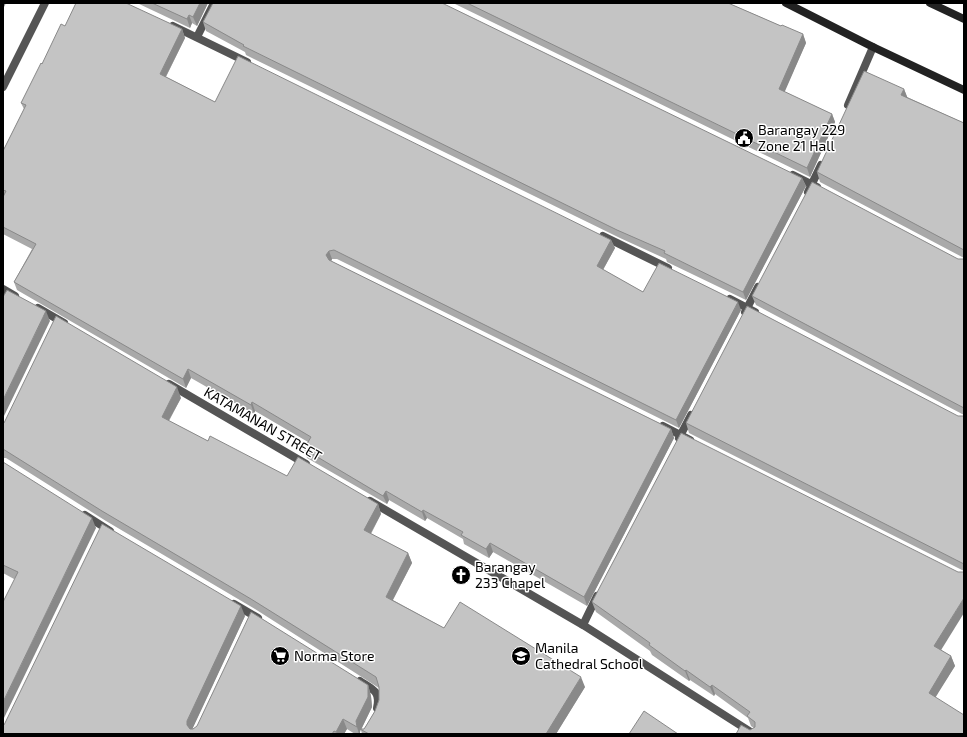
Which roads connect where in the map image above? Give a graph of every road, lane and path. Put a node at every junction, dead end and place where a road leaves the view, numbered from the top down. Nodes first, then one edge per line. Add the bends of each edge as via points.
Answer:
1 (45, 3) edge
2 (214, 3) edge
3 (786, 3) edge
4 (930, 3) edge
5 (964, 20) edge
6 (163, 22) edge
7 (197, 37) junction
8 (873, 47) junction
9 (254, 65) edge
10 (3, 87) edge
11 (964, 90) edge
12 (844, 114) edge
13 (825, 156) edge
14 (784, 170) edge
15 (812, 184) junction
16 (826, 192) edge
17 (805, 198) edge
18 (597, 234) edge
19 (676, 272) edge
20 (762, 280) edge
21 (3, 289) edge
22 (726, 297) edge
23 (747, 307) junction
24 (761, 315) edge
25 (740, 322) edge
26 (71, 327) edge
27 (161, 379) edge
28 (696, 407) edge
29 (653, 421) edge
30 (681, 435) junction
31 (695, 442) edge
32 (674, 449) edge
33 (313, 468) edge
34 (362, 496) edge
35 (76, 509) edge
36 (116, 534) edge
37 (601, 590) edge
38 (225, 598) edge
39 (265, 622) edge
40 (583, 625) junction
41 (350, 675) edge
42 (374, 718) edge
43 (754, 734) edge

1 - 10 street
2 - 7 street
3 - 8 main road
4 - 5 main road
6 - 7 street
7 - 9 street
8 - 11 main road
8 - 12 street
13 - 15 street
14 - 15 street
15 - 16 street
15 - 17 street
18 - 19 street
20 - 23 street
21 - 26 street via 56,322
22 - 23 street
23 - 24 street
23 - 25 street
27 - 33 street, KATAMANAN STREET
28 - 30 street
29 - 30 street
30 - 31 street
30 - 32 street
34 - 40 street
35 - 36 street via 101,530
37 - 40 street
38 - 39 street via 250,618
40 - 43 street
41 - 42 street via 376,692 379,700

